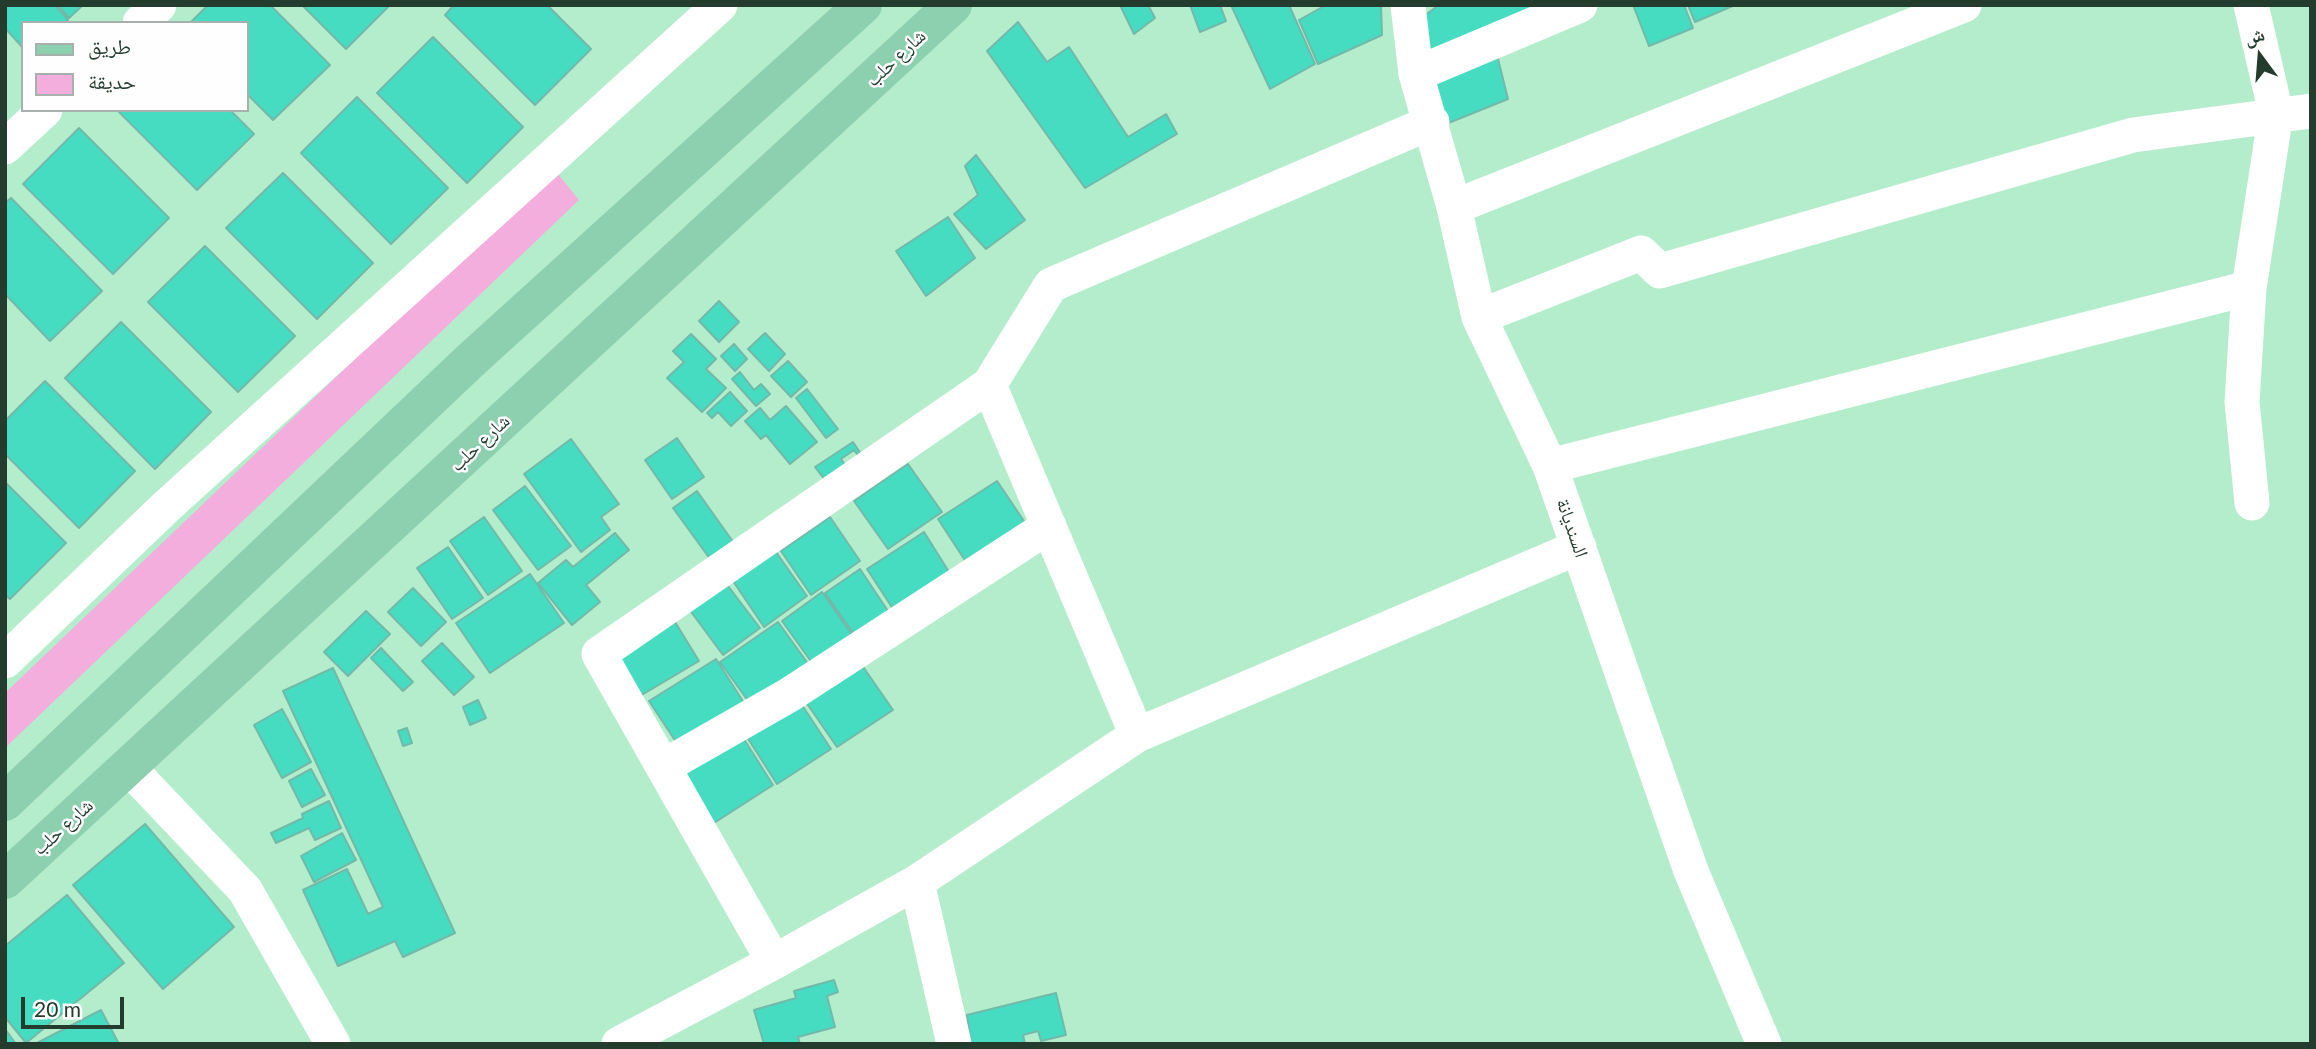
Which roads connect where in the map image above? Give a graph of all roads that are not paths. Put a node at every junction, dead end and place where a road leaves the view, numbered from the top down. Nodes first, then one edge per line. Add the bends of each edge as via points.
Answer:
1 (159, 5) edge
2 (720, 5) edge
3 (863, 5) edge
4 (953, 5) edge
5 (1408, 5) edge
6 (1580, 5) edge
7 (1964, 5) edge
8 (2251, 5) edge
9 (142, 21) edge
10 (1416, 74) junction
11 (2311, 111) edge
12 (44, 112) edge
13 (2276, 113) junction
14 (1432, 122) junction
15 (5, 147) edge
16 (1454, 207) junction
17 (2249, 288) junction
18 (1479, 317) junction
19 (989, 384) junction
20 (1550, 466) junction
21 (2252, 503) dead end
22 (1049, 526) junction
23 (1578, 547) junction
24 (5, 661) edge
25 (1137, 736) junction
26 (128, 767) junction
27 (663, 767) junction
28 (5, 802) edge
29 (5, 880) edge
30 (917, 882) junction
31 (774, 962) junction
32 (333, 1044) edge
33 (619, 1044) edge
34 (954, 1044) edge
35 (1764, 1044) edge

1 - 9 street
2 - 24 street via 168,505
3 - 28 main road via 472,359
4 - 26 main road, شارع حلب
5 - 10 street, السنديانة
6 - 10 street
7 - 16 street
8 - 13 street
10 - 14 street, السنديانة
11 - 13 street
12 - 15 street
13 - 17 street
13 - 18 street via 2133,135 1660,271 1641,253
14 - 16 street, السنديانة
14 - 19 street via 1051,285
16 - 18 street, السنديانة
17 - 20 street
17 - 21 street via 2242,402
18 - 20 street, السنديانة
19 - 22 street
19 - 27 street via 599,654
20 - 23 street, السنديانة
22 - 25 street
22 - 27 street via 789,695
23 - 25 street
23 - 35 street, السنديانة via 1692,871
25 - 30 street
26 - 29 main road, شارع حلب
26 - 32 street via 245,890
27 - 31 street
30 - 31 street
30 - 34 street
31 - 33 street

